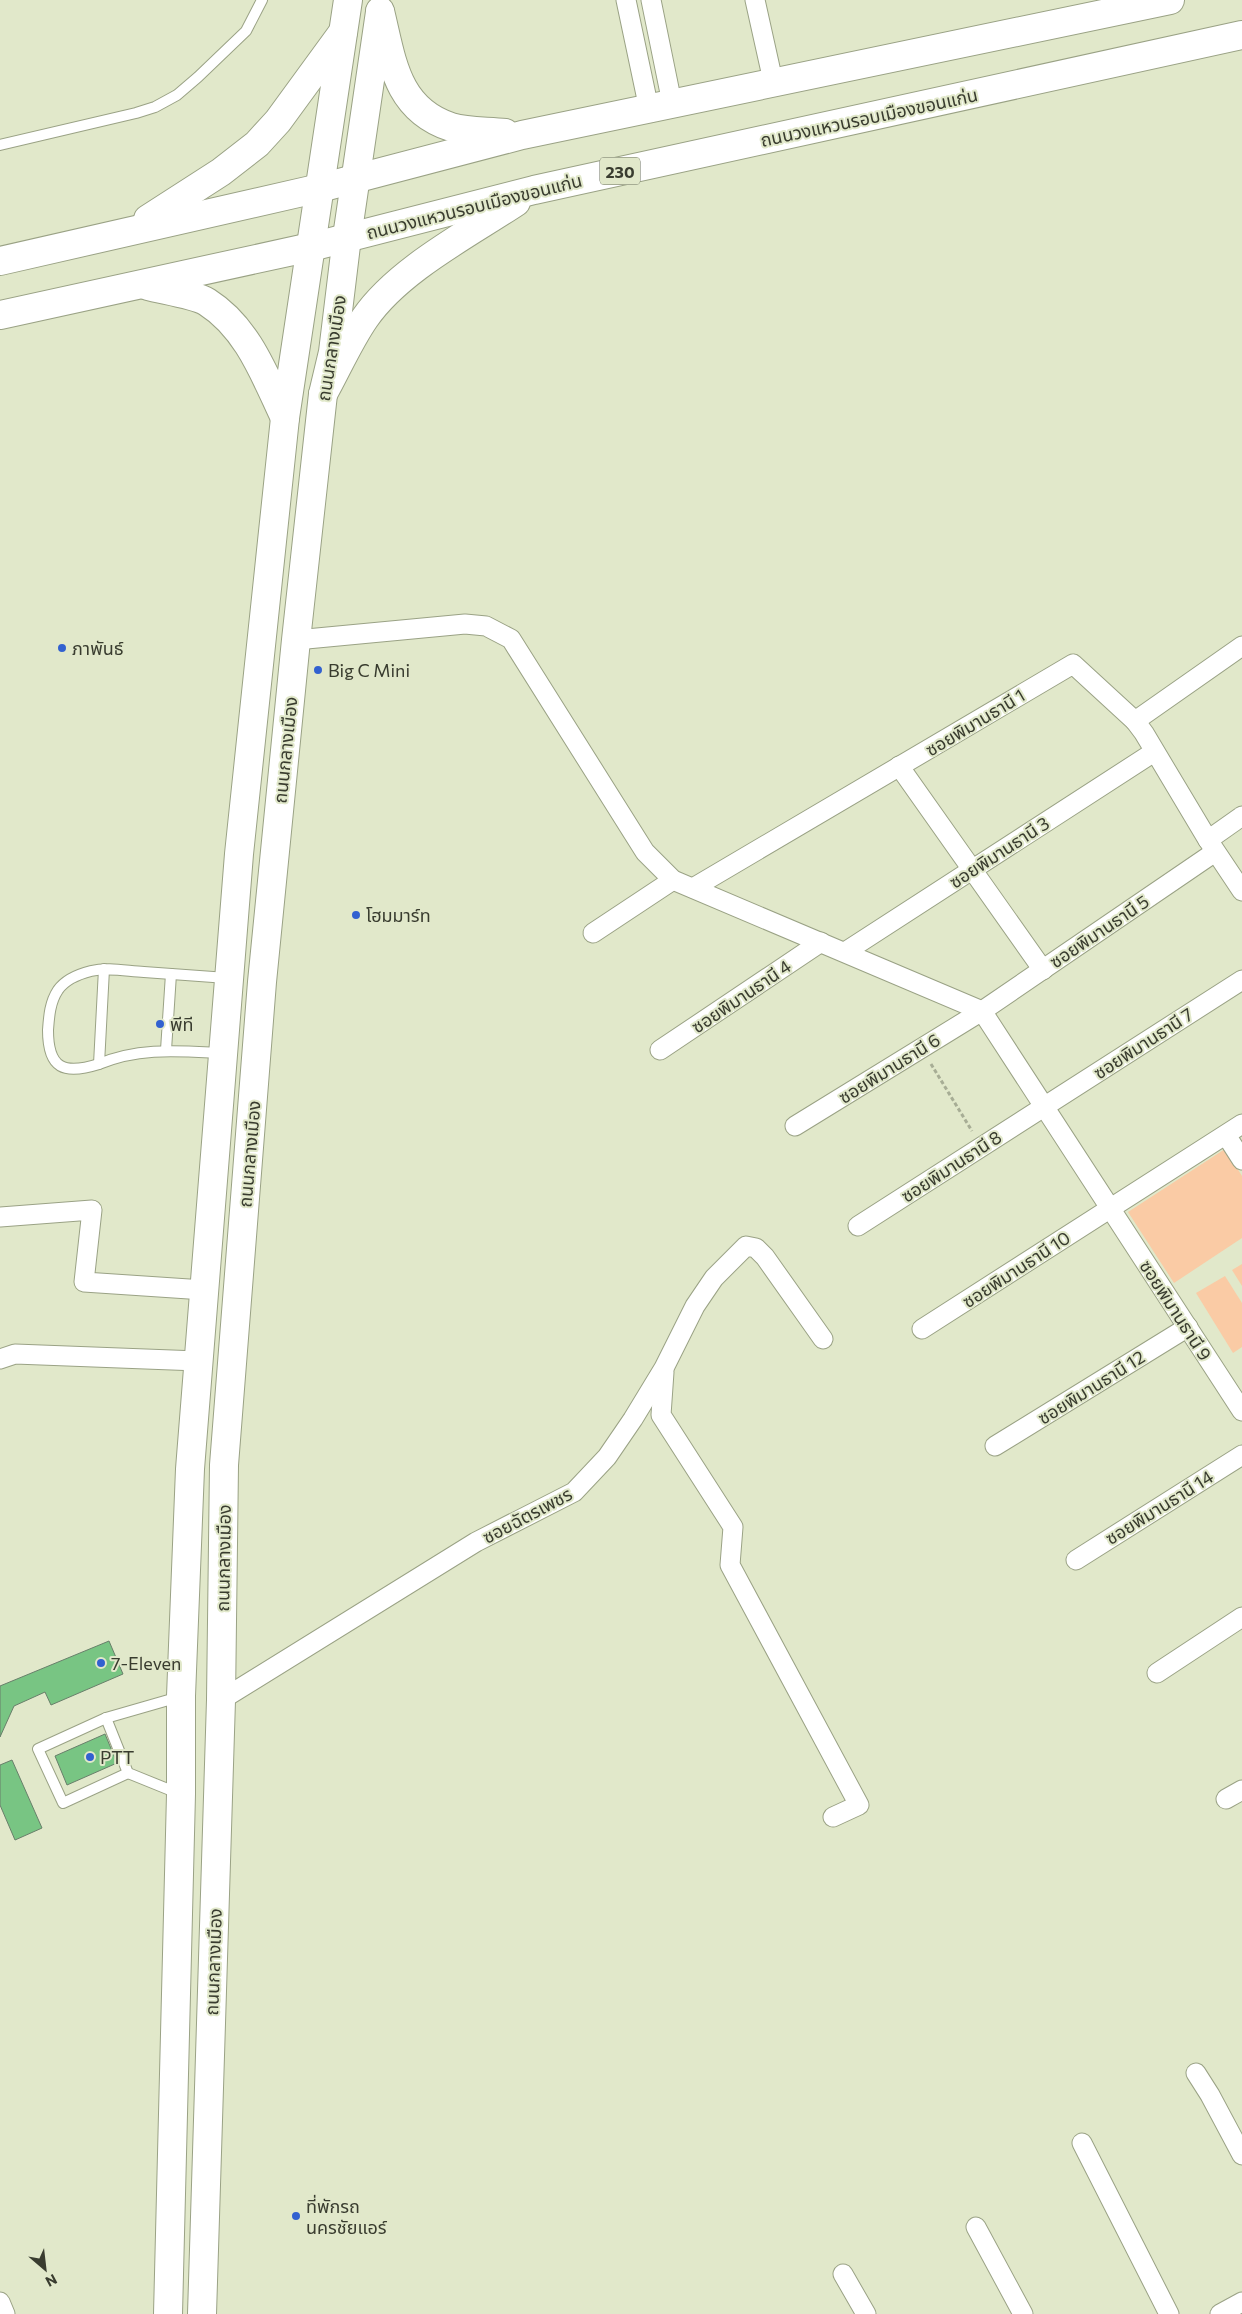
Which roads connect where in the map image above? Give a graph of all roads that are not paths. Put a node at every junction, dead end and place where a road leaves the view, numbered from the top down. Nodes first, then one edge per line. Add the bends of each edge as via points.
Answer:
1 (262, 0) edge
2 (348, 0) edge
3 (626, 0) edge
4 (651, 0) edge
5 (755, 0) edge
6 (1170, 0) edge
7 (381, 6) edge
8 (343, 32) junction
9 (1242, 35) edge
10 (773, 81) junction
11 (661, 106) junction
12 (522, 135) junction
13 (0, 145) edge
14 (356, 178) junction
15 (320, 188) junction
16 (534, 190) junction
17 (132, 229) junction
18 (347, 237) junction
19 (311, 246) junction
20 (0, 261) edge
21 (144, 285) junction
22 (0, 315) edge
23 (323, 394) junction
24 (285, 418) junction
25 (296, 640) junction
26 (1242, 646) edge
27 (1135, 721) junction
28 (1154, 752) junction
29 (899, 766) junction
30 (1242, 816) edge
31 (1212, 846) junction
32 (972, 870) junction
33 (673, 880) junction
34 (693, 888) junction
35 (1242, 891) edge
36 (593, 933) dead end
37 (821, 942) junction
38 (845, 952) junction
39 (104, 969) junction
40 (1042, 970) junction
41 (171, 974) junction
42 (228, 978) junction
43 (1242, 980) edge
44 (262, 982) junction
45 (982, 1011) junction
46 (166, 1050) junction
47 (660, 1050) dead end
48 (223, 1053) junction
49 (99, 1064) junction
50 (1044, 1106) junction
51 (1242, 1124) edge
52 (795, 1126) dead end
53 (1226, 1135) junction
54 (1242, 1160) edge
55 (1111, 1209) junction
56 (0, 1217) edge
57 (858, 1226) dead end
58 (204, 1290) junction
59 (1188, 1327) junction
60 (922, 1330) dead end
61 (824, 1339) dead end
62 (0, 1359) edge
63 (198, 1361) junction
64 (664, 1368) junction
65 (1239, 1400) edge
66 (995, 1446) dead end
67 (1242, 1455) edge
68 (1076, 1560) dead end
69 (1242, 1617) edge
70 (1157, 1673) dead end
71 (181, 1696) junction
72 (221, 1700) junction
73 (106, 1718) junction
74 (128, 1773) junction
75 (181, 1794) junction
76 (833, 1817) dead end
77 (1196, 2073) dead end
78 (1082, 2143) dead end
79 (1242, 2155) edge
80 (976, 2227) dead end
81 (843, 2274) dead end
82 (0, 2302) edge
83 (1242, 2302) edge
84 (5, 2314) edge
85 (168, 2314) edge
86 (202, 2314) edge
87 (866, 2314) edge
88 (1023, 2314) edge
89 (1170, 2314) edge
90 (1220, 2314) edge

1 - 13 lane via 246,30 177,95 136,114
2 - 8 main road, ถนนกลางเมือง
3 - 11 street
4 - 11 street
5 - 10 street
6 - 10 main road
7 - 12 main road via 395,72 403,90 416,105 452,128
7 - 14 main road, ถนนกลางเมือง
8 - 15 main road, ถนนกลางเมือง
8 - 17 main road via 278,121 257,144 221,172
9 - 16 main road, ถนนวงแหวนรอบเมืองขอนแก่น / 230
10 - 11 main road
11 - 12 main road
12 - 14 main road
14 - 15 main road
14 - 18 main road, ถนนกลางเมือง
15 - 17 main road
15 - 19 main road, ถนนกลางเมือง
16 - 18 main road, ถนนวงแหวนรอบเมืองขอนแก่น / 230
16 - 23 main road via 394,286 365,318
17 - 20 main road
18 - 19 main road, ถนนวงแหวนรอบเมืองขอนแก่น / 230
18 - 23 main road, ถนนกลางเมือง via 333,352
19 - 21 main road, ถนนวงแหวนรอบเมืองขอนแก่น / 230
19 - 24 main road, ถนนกลางเมือง
21 - 22 main road, ถนนวงแหวนรอบเมืองขอนแก่น / 230
21 - 24 main road via 206,301 230,321 248,343
23 - 25 main road, ถนนกลางเมือง
24 - 42 main road, ถนนกลางเมือง
25 - 33 street via 465,624 486,626 511,639 645,852
25 - 44 main road, ถนนกลางเมือง
26 - 27 street
27 - 28 street
27 - 29 street, ซอยพิมานธานี 1 via 1073,664
28 - 31 street
28 - 32 street, ซอยพิมานธานี 3
29 - 32 street
29 - 34 street, ซอยพิมานธานี 1
30 - 31 street, ซอยพิมานธานี 5
31 - 35 street
31 - 40 street, ซอยพิมานธานี 5
32 - 38 street, ซอยพิมานธานี 3
32 - 40 street
33 - 34 street
33 - 36 street
34 - 37 street
37 - 38 street
37 - 47 street, ซอยพิมานธานี 4
38 - 45 street
39 - 41 lane
39 - 49 lane
39 - 49 lane via 78,976 59,989 50,1009 48,1026 49,1051 59,1065 75,1069
40 - 45 street, ซอยพิมานธานี 5
41 - 42 lane
41 - 46 lane
42 - 44 main road
42 - 48 main road, ถนนกลางเมือง
43 - 50 street, ซอยพิมานธานี 7
44 - 72 main road, ถนนกลางเมือง via 224,1465
45 - 50 street, ซอยพิมานธานี 9
45 - 52 street, ซอยพิมานธานี 6
46 - 48 lane
46 - 49 lane via 136,1052
48 - 58 main road, ถนนกลางเมือง
50 - 55 street, ซอยพิมานธานี 9
50 - 57 street, ซอยพิมานธานี 8
51 - 53 street, ซอยพิมานธานี 10
53 - 54 street
53 - 55 street, ซอยพิมานธานี 10
55 - 59 street, ซอยพิมานธานี 9
55 - 60 street, ซอยพิมานธานี 10
56 - 58 street via 92,1210 84,1282
58 - 63 main road, ถนนกลางเมือง
59 - 65 street, ซอยพิมานธานี 9
59 - 66 street, ซอยพิมานธานี 12
61 - 64 street, ซอยฉัตรเพชร via 765,1257 756,1248 746,1246 714,1278 695,1306
62 - 63 street via 15,1354
63 - 71 main road, ถนนกลางเมือง via 190,1469
64 - 72 street, ซอยฉัตรเพชร via 607,1457 574,1492 476,1542
64 - 76 street via 661,1415 732,1527 730,1565 858,1805
67 - 68 street, ซอยพิมานธานี 14
69 - 70 street
71 - 73 lane
71 - 75 main road, ถนนกลางเมือง
72 - 86 main road, ถนนกลางเมือง
73 - 74 lane
73 - 74 lane via 38,1749 63,1803
74 - 75 lane
75 - 85 main road, ถนนกลางเมือง
77 - 79 street
78 - 89 street
80 - 88 street
81 - 87 street
82 - 84 street
83 - 90 street

